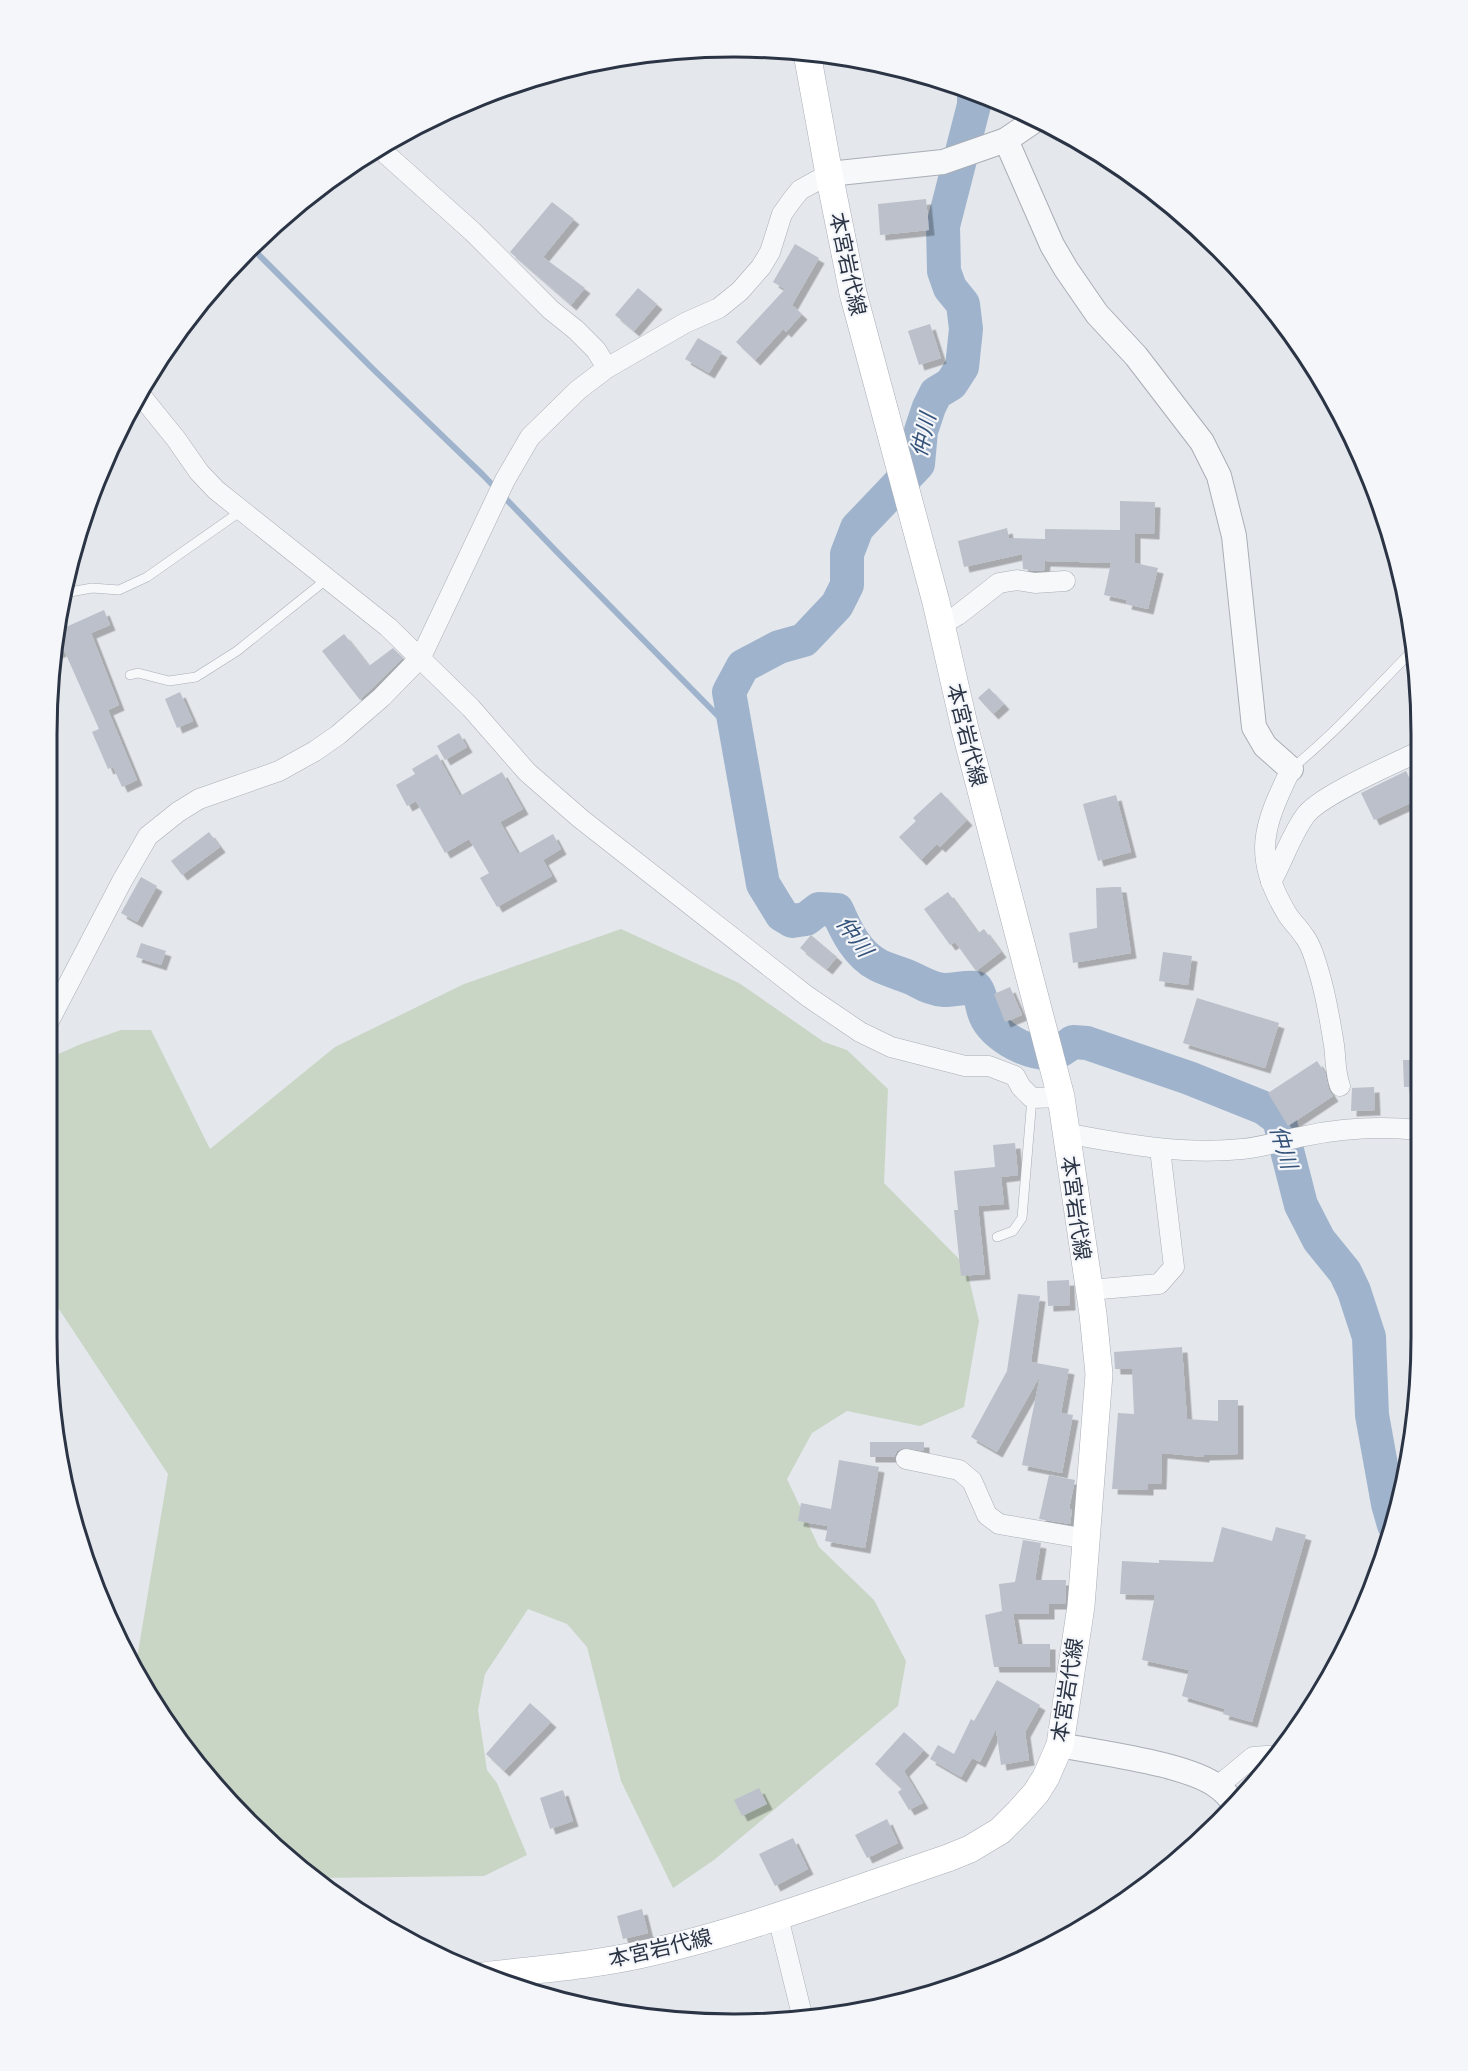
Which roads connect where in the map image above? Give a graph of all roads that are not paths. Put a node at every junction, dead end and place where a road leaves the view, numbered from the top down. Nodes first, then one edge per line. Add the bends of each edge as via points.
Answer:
1 (809, 61) edge
2 (1028, 125) edge
3 (1006, 140) junction
4 (387, 154) edge
5 (829, 174) junction
6 (607, 368) junction
7 (145, 401) edge
8 (241, 511) junction
9 (327, 579) junction
10 (1065, 581) dead end
11 (72, 591) edge
12 (941, 625) junction
13 (421, 657) junction
14 (1406, 657) edge
15 (130, 675) dead end
16 (1411, 755) edge
17 (1292, 769) junction
18 (1271, 882) junction
19 (57, 1004) edge
20 (1340, 1086) dead end
21 (1061, 1097) junction
22 (1032, 1098) junction
23 (1411, 1129) edge
24 (1065, 1133) junction
25 (1160, 1149) junction
26 (998, 1237) dead end
27 (1089, 1290) junction
28 (906, 1460) dead end
29 (1087, 1539) junction
30 (1060, 1745) junction
31 (1265, 1756) edge
32 (1218, 1786) junction
33 (1229, 1798) edge
34 (778, 1917) junction
35 (505, 1974) edge
36 (801, 2010) edge

1 - 5 main road, 本宮岩代線
2 - 3 street
3 - 5 street via 943,162
3 - 17 street via 1066,268 1097,314 1136,356 1202,442 1219,476 1234,536 1254,727 1264,746
4 - 6 street via 576,330
5 - 6 street via 800,190 792,200 782,214 770,252 740,291 719,308
5 - 12 main road, 本宮岩代線 via 853,293
6 - 13 street via 530,437 505,480
7 - 8 street via 199,472
8 - 9 street
8 - 11 lane via 147,577 123,588
9 - 13 street
9 - 15 lane via 237,651 196,677 169,681 138,673
10 - 12 street via 999,583
12 - 21 main road, 本宮岩代線 via 964,729
13 - 19 street via 382,697 315,751 279,771 199,799 148,836
13 - 22 street via 527,772 807,996 860,1032 891,1047 965,1066 989,1066 1016,1076
14 - 17 lane via 1349,718
16 - 18 street via 1331,795 1306,814
17 - 18 street via 1267,825 1264,852
18 - 20 street via 1289,917 1306,938 1317,964
21 - 22 street
21 - 24 main road, 本宮岩代線
22 - 26 lane via 1022,1218 1013,1231
23 - 25 street via 1351,1128 1242,1149
24 - 25 street
24 - 27 main road, 本宮岩代線
25 - 27 street via 1174,1267 1159,1284
27 - 29 main road, 本宮岩代線 via 1099,1374
28 - 29 street via 959,1470 972,1481 987,1515 999,1524
29 - 30 main road, 本宮岩代線
30 - 32 street via 1171,1767
30 - 34 main road, 本宮岩代線 via 1036,1793 1000,1832 948,1858
31 - 32 street via 1253,1757
32 - 33 street
34 - 35 main road, 本宮岩代線 via 641,1954
34 - 36 street

